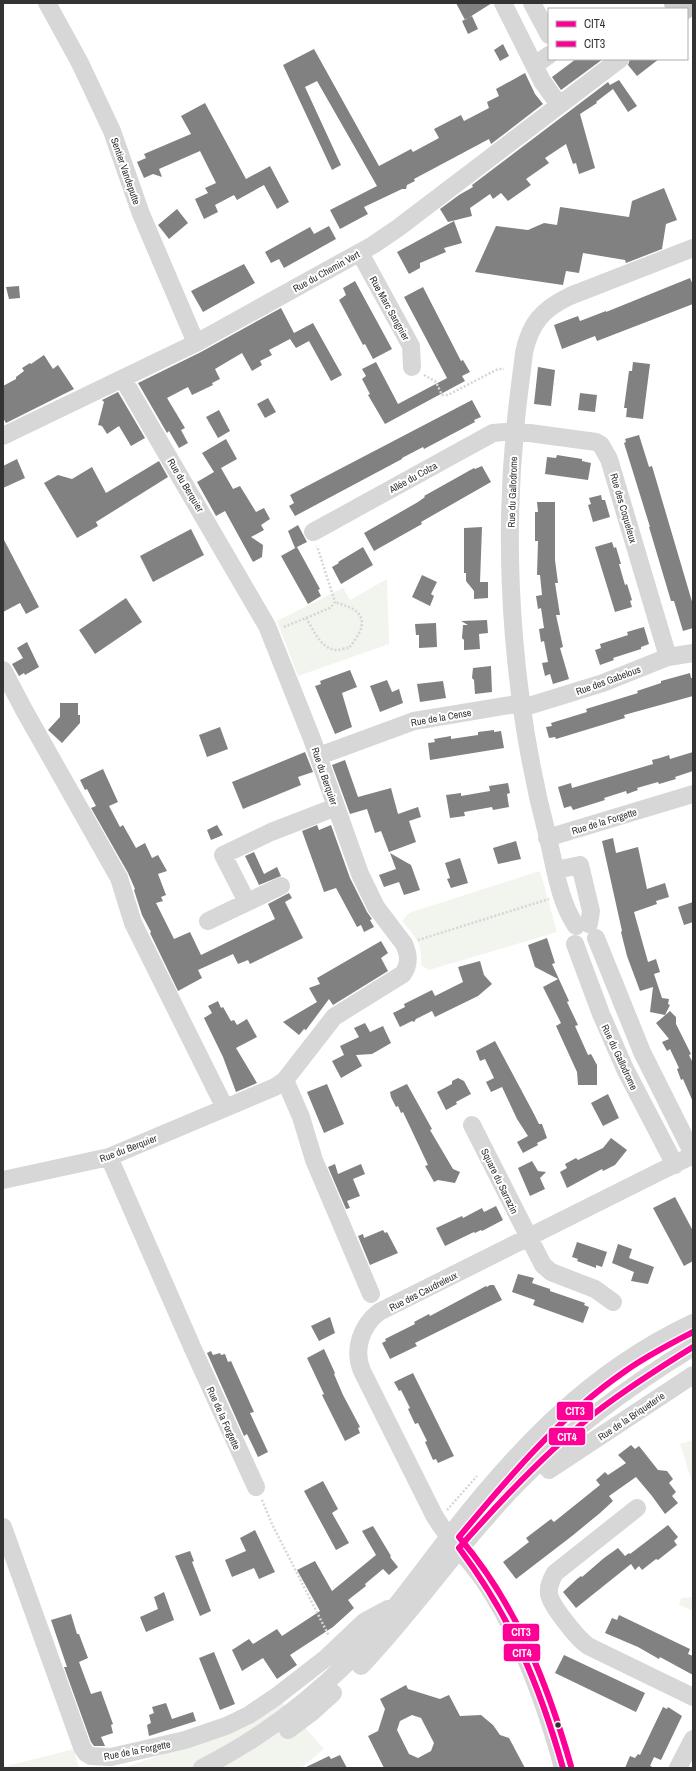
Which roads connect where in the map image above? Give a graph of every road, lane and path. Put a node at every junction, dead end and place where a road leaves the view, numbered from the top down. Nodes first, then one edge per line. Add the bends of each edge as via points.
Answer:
1 (46, 3) edge
2 (503, 3) edge
3 (532, 3) edge
4 (548, 33) edge
5 (542, 60) edge
6 (619, 60) edge
7 (559, 105) junction
8 (693, 248) edge
9 (360, 253) junction
10 (196, 343) junction
11 (412, 367) joint
12 (504, 369) dead end
13 (123, 379) junction
14 (515, 431) junction
15 (3, 436) edge
16 (313, 532) joint
17 (335, 602) junction
18 (306, 618) junction
19 (270, 633) junction
20 (693, 653) edge
21 (668, 658) junction
22 (3, 670) edge
23 (522, 706) junction
24 (319, 756) junction
25 (693, 794) edge
26 (336, 807) junction
27 (548, 838) junction
28 (556, 870) junction
29 (281, 886) dead end
30 (562, 895) junction
31 (247, 902) junction
32 (208, 921) dead end
33 (587, 930) junction
34 (404, 944) junction
35 (285, 1080) junction
36 (225, 1108) junction
37 (472, 1125) dead end
38 (109, 1157) junction
39 (688, 1161) edge
40 (3, 1180) edge
41 (528, 1238) junction
42 (371, 1294) dead end
43 (613, 1302) dead end
44 (693, 1323) edge
45 (693, 1347) edge
46 (693, 1375) edge
47 (549, 1470) dead end
48 (256, 1487) joint
49 (637, 1508) dead end
50 (3, 1527) edge
51 (454, 1543) junction
52 (395, 1606) junction
53 (336, 1650) junction
54 (314, 1668) junction
55 (326, 1683) junction
56 (344, 1683) junction
57 (693, 1697) edge
58 (312, 1712) junction
59 (693, 1739) edge
60 (202, 1768) edge
61 (228, 1768) edge
62 (563, 1768) edge
63 (678, 1768) edge

1 - 10 street, Sentier Vandeputte via 80,63 108,121 142,214
2 - 5 street
3 - 4 street
5 - 7 street via 542,81
6 - 7 street, Rue du Chemin Vert
7 - 9 street, Rue du Chemin Vert via 398,228
8 - 14 street, Rue du Gallodrome via 570,296 544,312 533,326 526,343
9 - 10 street, Rue du Chemin Vert
9 - 11 street, Rue Marc Sangnier via 411,346
10 - 13 street, Rue du Chemin Vert
11 - 12 path via 436,382 442,395 448,395 498,369
13 - 15 street, Rue du Chemin Vert
13 - 19 street, Rue du Berquier
14 - 16 street, Allée du Colza via 493,433
14 - 21 street, Rue des Coqueleux via 591,440 601,445 609,459
14 - 23 street, Rue du Gallodrome via 511,562 514,631
16 - 17 path
17 - 18 path via 330,608
17 - 18 path via 353,609 362,619 360,633 349,648 336,650 328,647 318,638
18 - 19 path
19 - 24 street, Rue du Berquier
20 - 21 street, Rue des Gabelous
21 - 23 street, Rue des Gabelous via 603,683
22 - 36 street via 119,878 134,923
23 - 24 street, Rue de la Cense via 414,721
23 - 27 street, Rue du Gallodrome via 534,780
24 - 26 street, Rue du Berquier
25 - 27 street, Rue de la Forgette
26 - 31 street via 271,832 223,855
26 - 34 street, Rue du Berquier via 365,886
27 - 28 street
28 - 30 street
28 - 33 street via 580,865 591,911
29 - 31 street
30 - 33 street via 568,915
30 - 34 path
31 - 32 street
33 - 39 street
33 - 39 street, Rue du Gallodrome via 572,934 619,1056
34 - 35 street, Rue du Berquier via 409,962 403,974 334,1017
35 - 36 street, Rue du Berquier via 267,1091
35 - 42 street via 301,1117 314,1160
36 - 38 street, Rue du Berquier
37 - 41 street, Square du Sarrazin
38 - 40 street, Rue du Berquier
38 - 48 street, Rue de la Forgette
39 - 41 street, Rue des Caudreleux
41 - 43 street, Square du Sarrazin via 547,1269 595,1289
41 - 51 street, Rue des Caudreleux via 379,1312 365,1327 359,1342 358,1358 362,1371 434,1515
44 - 51 street via 640,1351 581,1393 558,1414 489,1488
45 - 51 street via 617,1396 561,1442
46 - 47 street, Rue de la Briqueterie
48 - 53 path via 295,1572
49 - 57 street via 555,1573 549,1587 551,1599 577,1636 588,1646
50 - 54 street, Rue de la Forgette via 86,1753 97,1757 138,1751 185,1740 226,1726 263,1706
51 - 52 street
51 - 56 street via 397,1626
51 - 62 street, Rue des Caudreleux via 486,1584 515,1635 544,1709
52 - 53 street, Rue de la Forgette via 364,1622
52 - 55 street via 366,1642
53 - 54 street, Rue de la Forgette
54 - 55 street
55 - 56 street
55 - 58 street via 328,1688 316,1702
55 - 60 street via 280,1721
56 - 58 street
58 - 61 street
59 - 63 street

